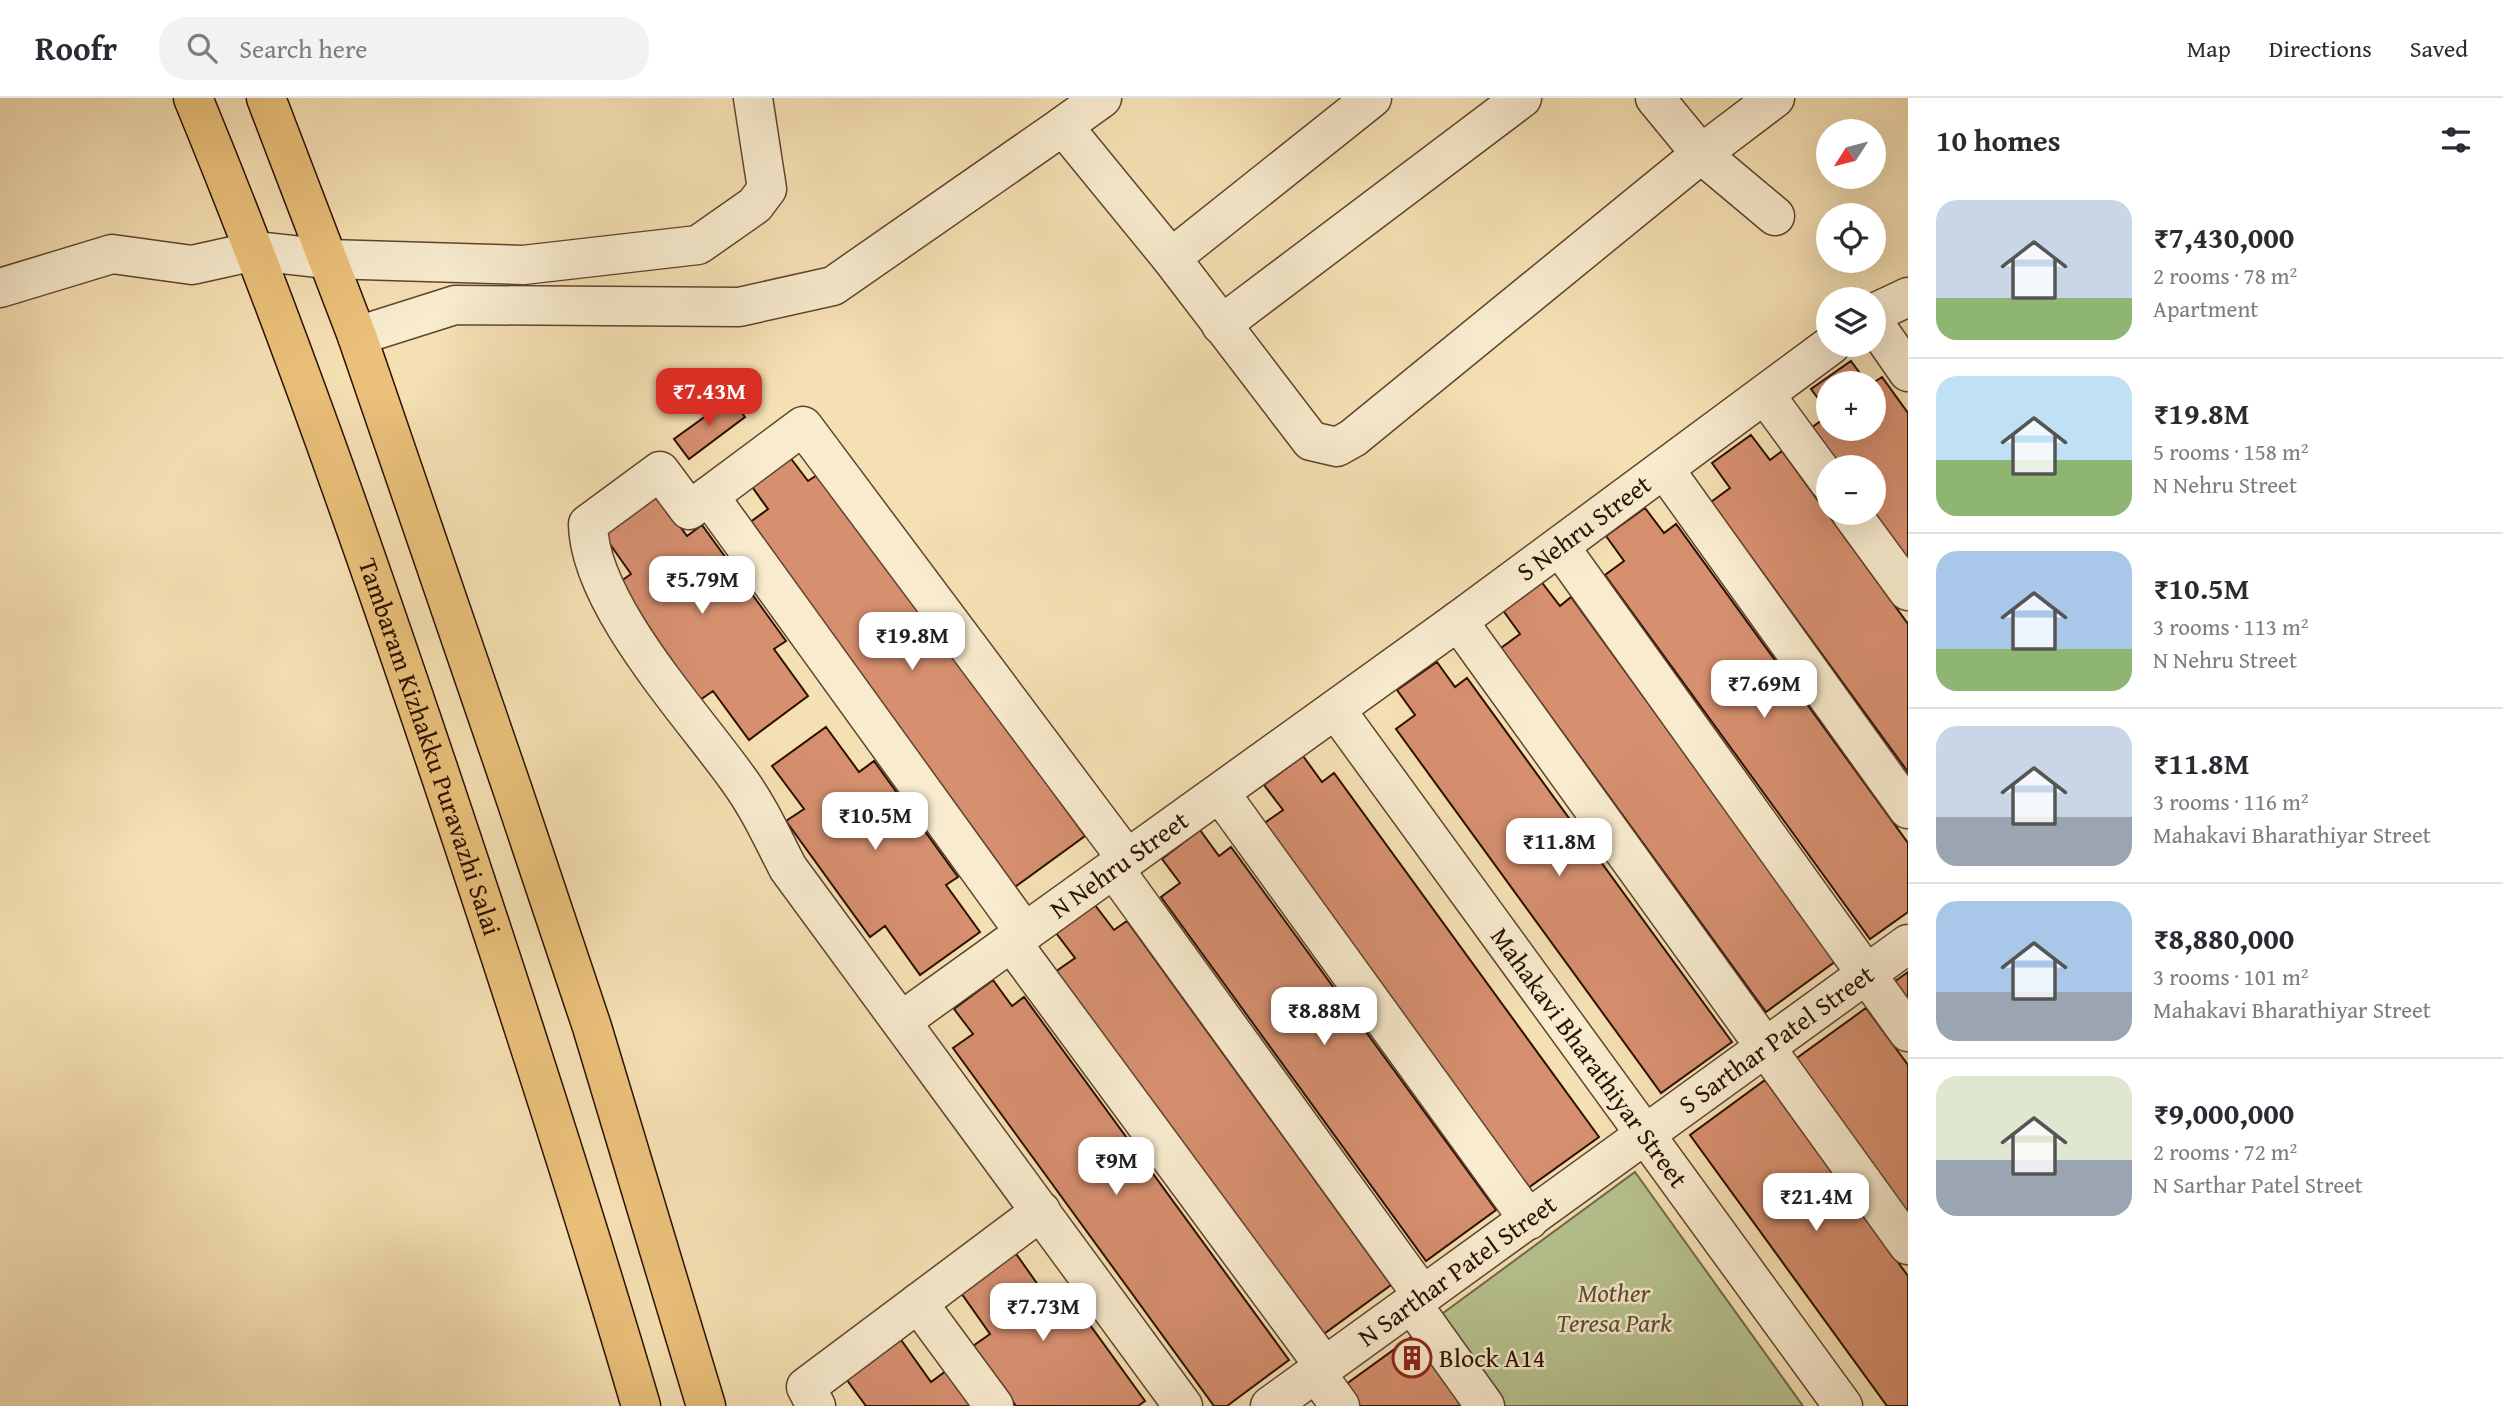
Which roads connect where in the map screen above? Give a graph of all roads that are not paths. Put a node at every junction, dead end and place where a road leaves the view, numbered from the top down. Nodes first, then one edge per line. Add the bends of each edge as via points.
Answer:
1 (193, 98) edge
2 (266, 98) edge
3 (752, 98) edge
4 (1102, 98) edge
5 (1372, 98) edge
6 (1522, 98) edge
7 (1655, 98) edge
8 (1775, 98) edge
9 (1063, 126) junction
10 (1701, 154) junction
11 (1775, 216) dead end
12 (254, 251) junction
13 (1171, 258) junction
14 (328, 259) junction
15 (0, 288) edge
16 (1908, 297) edge
17 (1886, 307) edge
18 (1221, 325) junction
19 (357, 336) junction
20 (1886, 340) edge
21 (1816, 357) edge
22 (1908, 372) edge
23 (1766, 396) junction
24 (1816, 464) edge
25 (1665, 470) junction
26 (709, 496) junction
27 (1860, 525) edge
28 (1560, 547) junction
29 (1908, 591) edge
30 (1458, 621) junction
31 (1336, 710) junction
32 (1220, 793) junction
33 (1908, 809) edge
34 (1121, 864) junction
35 (1018, 938) junction
36 (1908, 943) edge
37 (1867, 974) junction
38 (903, 1020) junction
39 (1908, 1032) edge
40 (1766, 1048) junction
41 (1646, 1136) junction
42 (1041, 1211) junction
43 (1529, 1220) junction
44 (1908, 1245) edge
45 (1418, 1300) junction
46 (918, 1303) junction
47 (1321, 1370) junction
48 (641, 1406) edge
49 (706, 1406) edge
50 (816, 1406) edge
51 (994, 1406) edge
52 (1183, 1406) edge
53 (1270, 1406) edge
54 (1340, 1406) edge
55 (1485, 1406) edge
56 (1843, 1406) edge

1 - 12 main road, Tambaram Kizhakku Puravazhi Salai
2 - 14 main road
3 - 14 street via 767,189 754,205 698,245 523,265
4 - 9 street
5 - 13 street
6 - 18 street
7 - 10 street
8 - 10 street
9 - 13 street
9 - 19 street via 833,286 739,307 454,305
10 - 11 street
10 - 18 street via 1338,447 1311,441
12 - 14 street
12 - 15 street via 192,265 112,254
12 - 48 main road, Tambaram Kizhakku Puravazhi Salai via 342,483 534,1055
13 - 18 street
14 - 19 main road
16 - 17 street
19 - 49 main road via 592,1027
20 - 22 street
21 - 23 street, S Nehru Street
23 - 24 street
23 - 25 street, S Nehru Street
25 - 28 street, S Nehru Street
25 - 33 street
26 - 34 street via 803,426
26 - 35 street
26 - 38 street via 690,510 660,471 588,524 598,576 615,612 740,781 788,867
27 - 29 street
28 - 30 street, S Nehru Street
28 - 37 street
30 - 31 street, S Nehru Street
30 - 40 street
31 - 32 street, N Nehru Street
31 - 41 street, Mahakavi Bharathiyar Street
32 - 34 street, N Nehru Street
32 - 43 street
34 - 35 street, N Nehru Street
34 - 45 street
35 - 38 street, N Nehru Street
35 - 47 street
36 - 37 street, S Sarthar Patel Street
37 - 39 street
37 - 40 street, S Sarthar Patel Street
38 - 42 street
40 - 41 street, S Sarthar Patel Street
40 - 44 street
41 - 43 street, N Sarthar Patel Street
41 - 56 street, Mahakavi Bharathiyar Street
42 - 46 street
42 - 52 street
43 - 45 street, N Sarthar Patel Street
45 - 47 street, N Sarthar Patel Street
45 - 55 street
46 - 50 street via 806,1387
46 - 51 street
47 - 53 street, N Sarthar Patel Street
47 - 54 street

